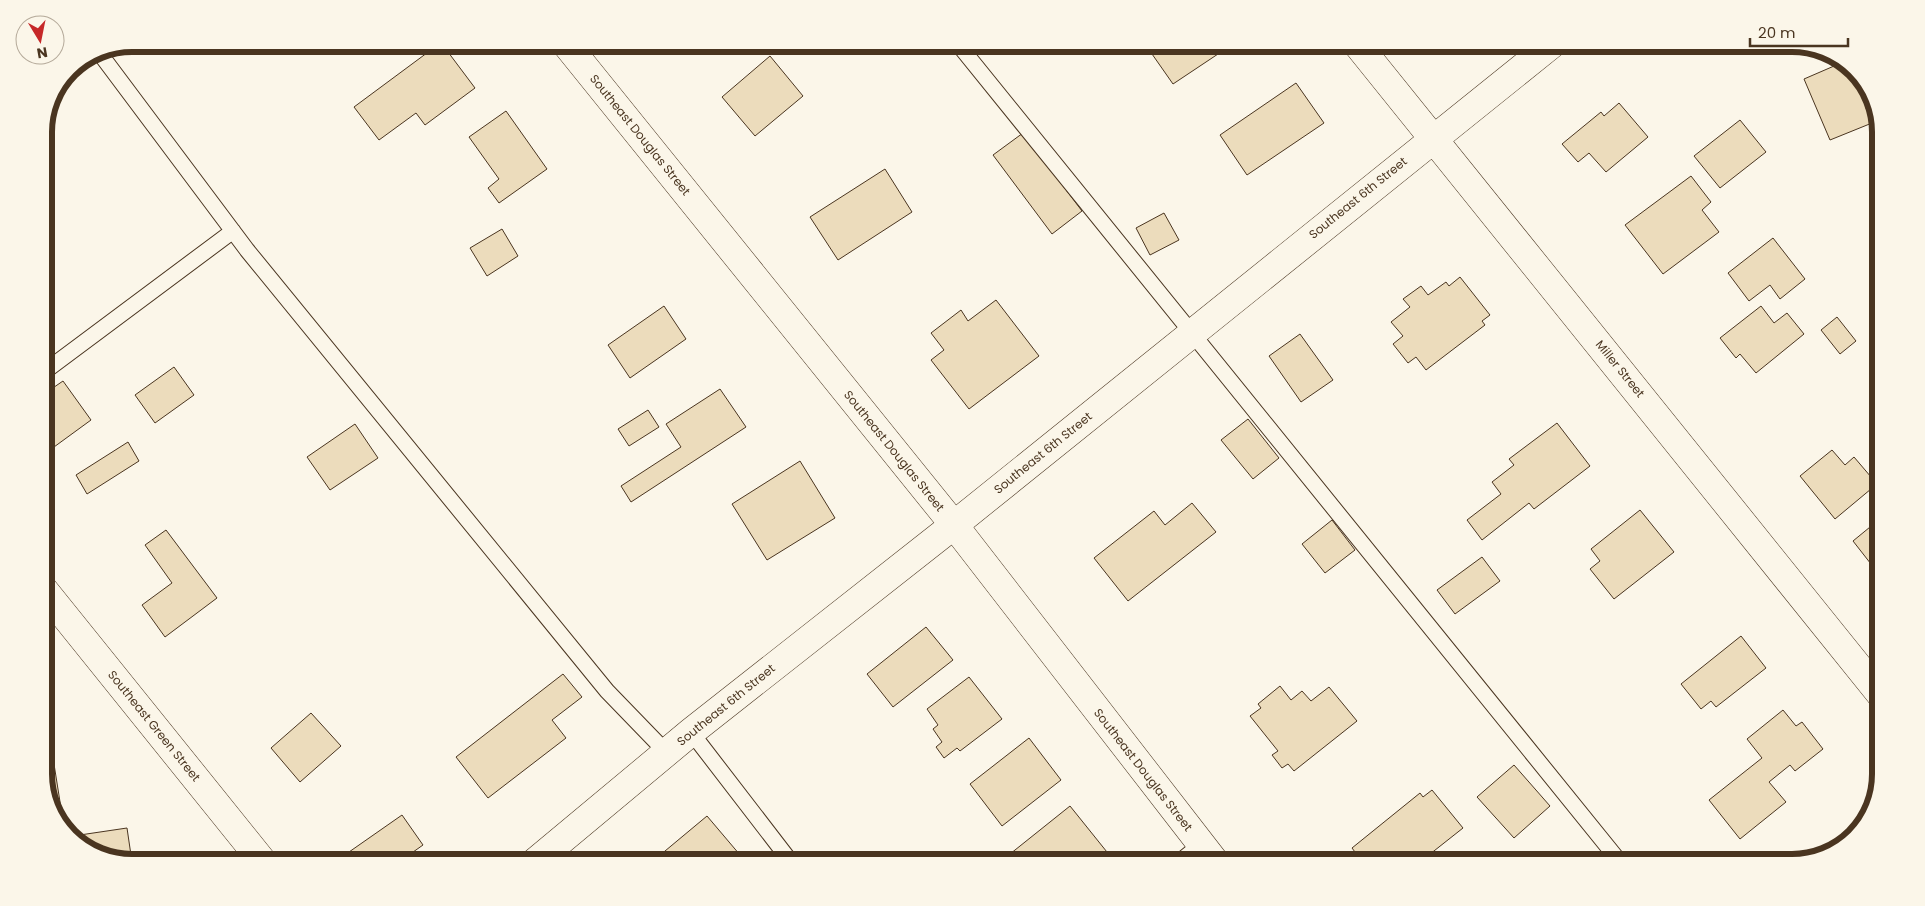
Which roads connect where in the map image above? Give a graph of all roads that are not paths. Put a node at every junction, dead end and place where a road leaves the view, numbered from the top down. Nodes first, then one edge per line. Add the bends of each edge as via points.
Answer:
1 (572, 52) edge
2 (965, 52) edge
3 (1365, 52) edge
4 (1542, 52) edge
5 (104, 58) edge
6 (1434, 137) junction
7 (233, 231) junction
8 (1193, 332) junction
9 (53, 365) edge
10 (954, 525) junction
11 (53, 601) edge
12 (1872, 684) edge
13 (691, 732) junction
14 (667, 753) junction
15 (257, 854) edge
16 (545, 854) edge
17 (785, 854) edge
18 (1208, 854) edge
19 (1614, 854) edge

1 - 10 street, Southeast Douglas Street
2 - 8 lane
3 - 6 street, Miller Street
4 - 6 street, Southeast 6th Street
5 - 7 lane
6 - 8 street, Southeast 6th Street
6 - 12 street, Miller Street
7 - 9 lane
7 - 14 lane via 607,691
8 - 10 street, Southeast 6th Street
8 - 19 lane
10 - 13 street, Southeast 6th Street
10 - 18 street, Southeast Douglas Street
11 - 15 street, Southeast Green Street
13 - 14 street, Southeast 6th Street
13 - 17 lane
14 - 16 street, Southeast 6th Street

